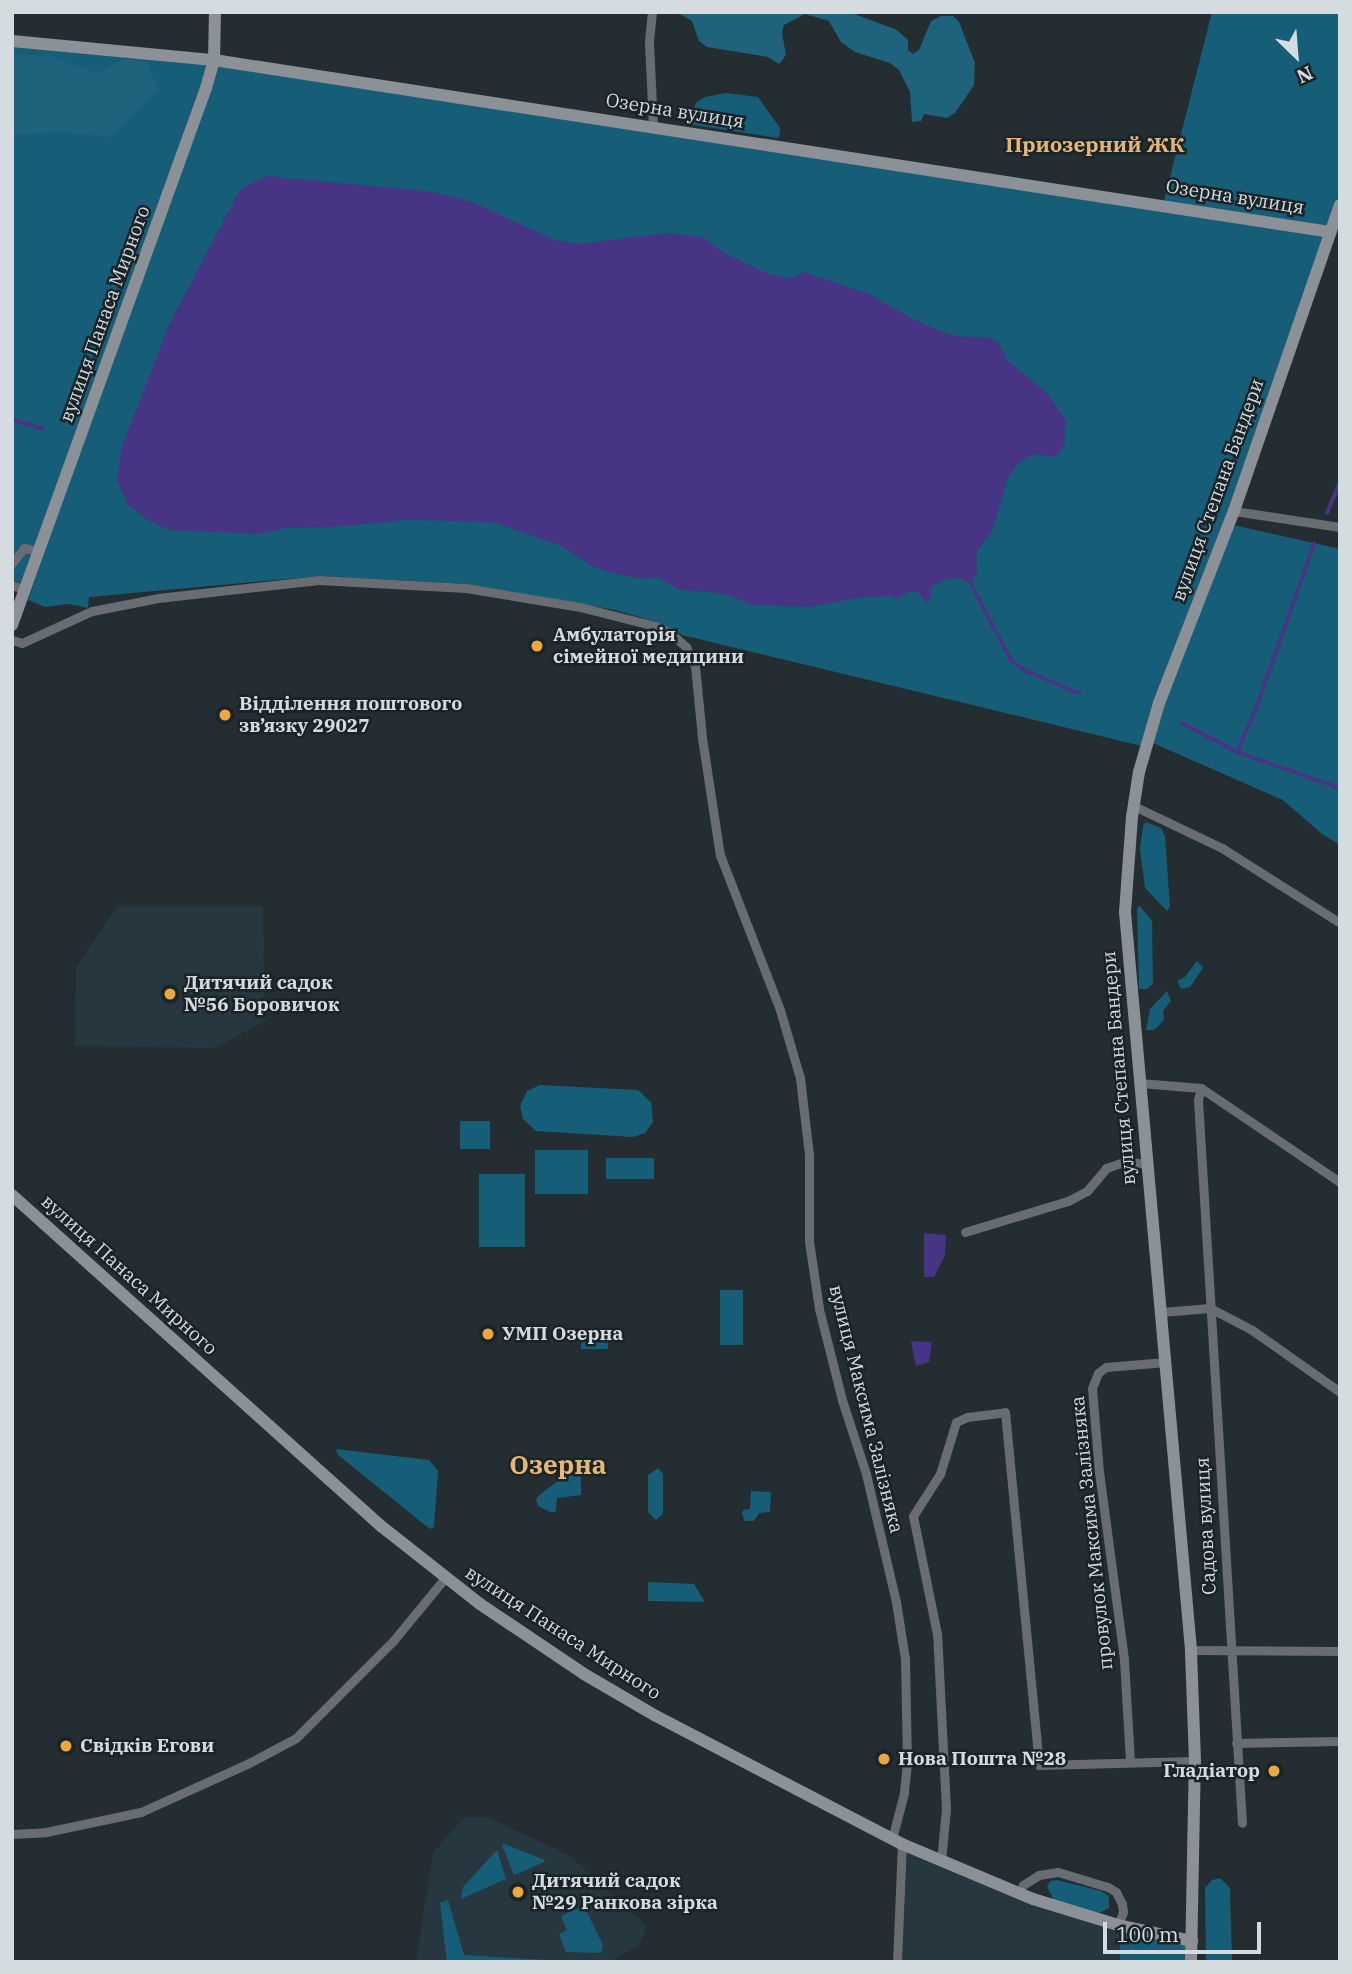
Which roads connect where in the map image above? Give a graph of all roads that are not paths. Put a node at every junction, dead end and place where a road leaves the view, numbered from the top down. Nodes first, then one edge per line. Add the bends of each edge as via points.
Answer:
1 (215, 12) edge
2 (652, 12) edge
3 (12, 41) edge
4 (214, 60) junction
5 (653, 127) junction
6 (1340, 205) edge
7 (1330, 232) junction
8 (1234, 510) junction
9 (1340, 527) edge
10 (40, 551) junction
11 (12, 564) edge
12 (19, 587) edge
13 (12, 625) edge
14 (12, 640) edge
15 (1134, 806) junction
16 (1340, 923) edge
17 (1140, 1083) junction
18 (1201, 1088) junction
19 (1146, 1164) junction
20 (1340, 1182) edge
21 (12, 1195) edge
22 (965, 1232) dead end
23 (1210, 1308) junction
24 (1163, 1312) junction
25 (1167, 1362) junction
26 (1340, 1392) edge
27 (445, 1578) junction
28 (1191, 1650) junction
29 (1230, 1651) junction
30 (1340, 1651) edge
31 (1340, 1741) edge
32 (1236, 1743) junction
33 (1195, 1760) junction
34 (1130, 1761) junction
35 (1242, 1823) dead end
36 (12, 1834) edge
37 (897, 1842) junction
38 (941, 1861) junction
39 (1019, 1893) junction
40 (1118, 1925) junction
41 (1192, 1941) junction
42 (897, 1962) edge
43 (1191, 1962) edge

1 - 4 main road, вулиця Панаса Мирного
2 - 5 street
3 - 4 main road, Озерна вулиця
4 - 5 main road, Озерна вулиця
4 - 10 main road, вулиця Панаса Мирного
5 - 7 main road, Озерна вулиця
6 - 7 main road, вулиця Степана Бандери
7 - 8 main road, вулиця Степана Бандери
8 - 9 street
8 - 15 main road, вулиця Степана Бандери via 1160,703
10 - 11 street via 24,548
10 - 12 main road, вулиця Панаса Мирного
12 - 13 main road, вулиця Панаса Мирного
14 - 37 street, вулиця Максима Залізняка via 22,643 92,611 158,598 319,580 466,588 580,607 655,626 686,647 695,666 720,855 780,1010 800,1078 809,1155 809,1241 819,1309 897,1602 905,1659 907,1763
15 - 16 street via 1222,849
15 - 17 main road, вулиця Степана Бандери via 1125,912
17 - 18 street
17 - 19 main road, вулиця Степана Бандери
18 - 20 street
18 - 23 street, Садова вулиця
19 - 22 street via 1126,1161 1106,1168 1087,1191 1068,1201
19 - 24 main road, вулиця Степана Бандери
21 - 27 main road, вулиця Панаса Мирного
23 - 24 street
23 - 26 street via 1252,1330
23 - 29 street, Садова вулиця
24 - 25 main road, вулиця Степана Бандери
25 - 28 main road, вулиця Степана Бандери
25 - 34 street, провулок Максима Залізняка via 1106,1367 1092,1388 1124,1659
27 - 36 street via 393,1641 296,1738 141,1812 46,1832
27 - 37 main road, вулиця Панаса Мирного via 506,1623 632,1702
28 - 29 street
28 - 33 main road, вулиця Степана Бандери
29 - 30 street
29 - 32 street, Садова вулиця
31 - 32 street
32 - 35 street, Садова вулиця
33 - 34 street
33 - 41 main road, вулиця Степана Бандери
34 - 38 street, вулиця Максима Залізняка via 1039,1765 1005,1412 956,1422 940,1474 913,1516 939,1657 946,1809
37 - 38 main road, вулиця Панаса Мирного
37 - 42 street, вулиця Максима Залізняка
38 - 39 main road, вулиця Панаса Мирного
39 - 40 main road, вулиця Панаса Мирного
39 - 40 street via 1040,1875 1058,1872 1108,1887 1122,1904
40 - 41 main road, вулиця Панаса Мирного
41 - 43 main road, вулиця Степана Бандери

